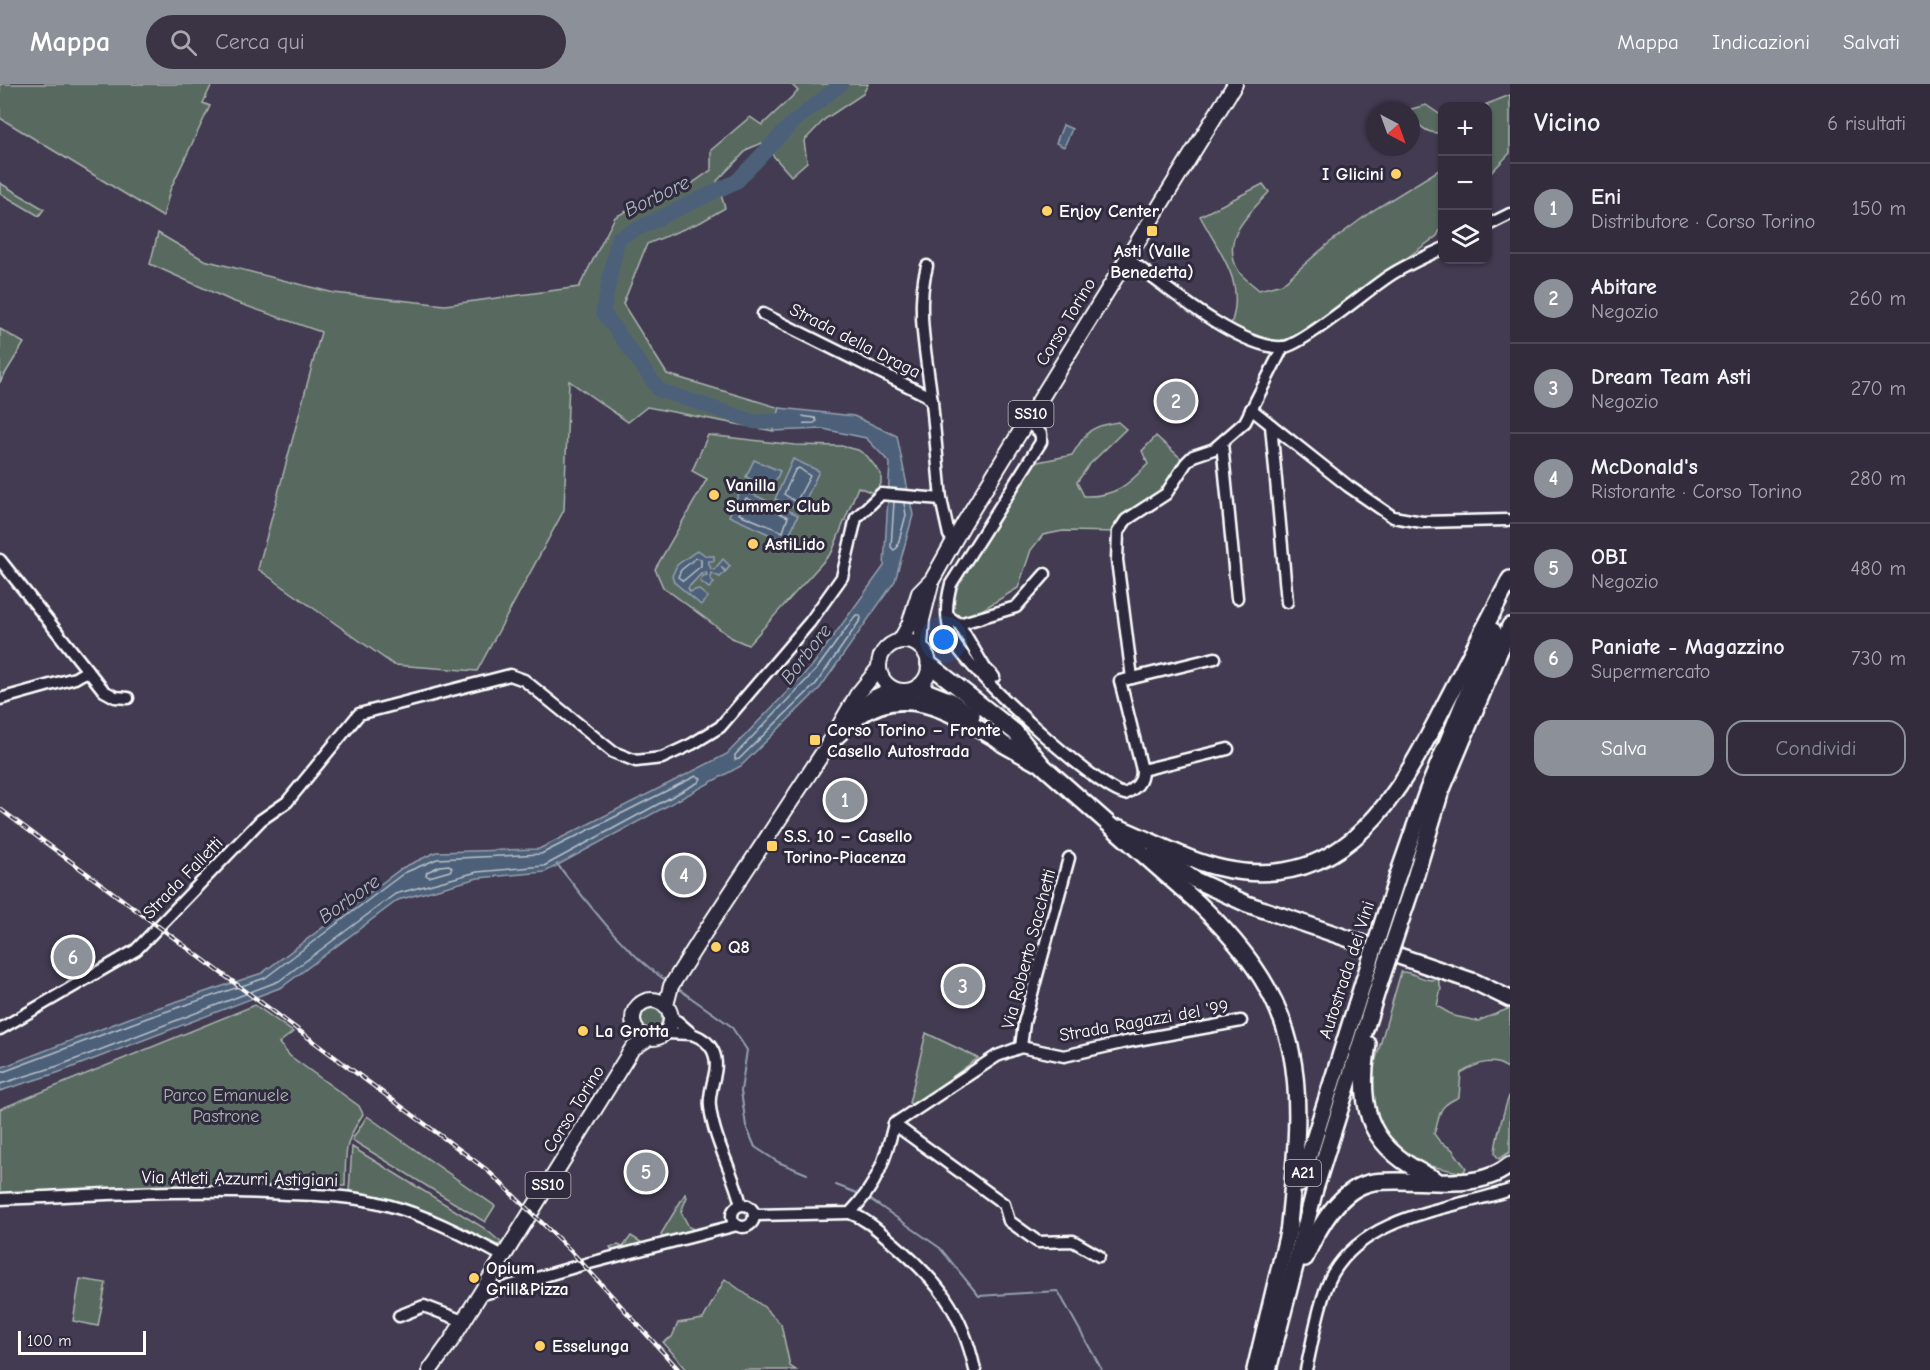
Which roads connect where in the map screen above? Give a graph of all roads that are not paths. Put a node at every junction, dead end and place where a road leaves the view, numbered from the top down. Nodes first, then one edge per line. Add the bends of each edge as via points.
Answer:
1 (1234, 84) edge
2 (1510, 214) edge
3 (1492, 223) edge
4 (1438, 251) edge
5 (1127, 258) junction
6 (927, 266) dead end
7 (764, 314) dead end
8 (1283, 347) junction
9 (932, 402) junction
10 (1251, 409) junction
11 (1027, 421) junction
12 (1271, 425) junction
13 (1222, 444) junction
14 (936, 499) junction
15 (1507, 520) dead end
16 (955, 538) junction
17 (0, 560) edge
18 (5, 574) edge
19 (1045, 574) dead end
20 (1510, 579) edge
21 (932, 580) junction
22 (1510, 593) edge
23 (1237, 598) dead end
24 (1287, 602) dead end
25 (948, 616) junction
26 (959, 624) junction
27 (1510, 626) edge
28 (900, 641) junction
29 (920, 647) junction
30 (1215, 658) dead end
31 (929, 664) junction
32 (879, 668) junction
33 (87, 671) junction
34 (994, 677) dead end
35 (1132, 678) junction
36 (892, 688) junction
37 (918, 688) junction
38 (128, 698) dead end
39 (0, 699) edge
40 (995, 738) junction
41 (830, 742) junction
42 (1228, 750) dead end
43 (1043, 766) junction
44 (1142, 770) junction
45 (1110, 823) junction
46 (1070, 858) dead end
47 (1372, 982) junction
48 (1510, 999) edge
49 (660, 1002) junction
50 (671, 1020) junction
51 (1241, 1021) dead end
52 (0, 1029) edge
53 (636, 1029) junction
54 (664, 1033) junction
55 (692, 1034) junction
56 (649, 1038) junction
57 (1021, 1047) junction
58 (632, 1049) junction
59 (894, 1124) junction
60 (1510, 1165) edge
61 (1444, 1182) junction
62 (1510, 1190) edge
63 (0, 1199) edge
64 (741, 1205) junction
65 (853, 1209) junction
66 (754, 1215) junction
67 (737, 1225) junction
68 (1288, 1234) junction
69 (1099, 1256) dead end
70 (503, 1257) junction
71 (480, 1294) junction
72 (399, 1316) dead end
73 (463, 1321) junction
74 (430, 1370) edge
75 (975, 1370) edge
76 (1255, 1370) edge
77 (1269, 1370) edge
78 (1306, 1370) edge

1 - 5 main road, Corso Torino / SS10
2 - 3 street
4 - 8 street via 1390,275 1302,340
5 - 8 street via 1228,331 1248,340
5 - 11 main road, Corso Torino / SS10
6 - 9 street via 922,283 922,312
7 - 9 street, Strada della Draga via 926,395
8 - 10 street
9 - 14 street, Strada della Draga
10 - 12 street
10 - 13 street via 1245,422
11 - 16 main road, Corso Torino / SS10
11 - 25 street via 1041,434 1041,442 951,585 945,605
12 - 15 street via 1393,517 1422,522
12 - 24 street
13 - 23 street
13 - 35 street via 1193,456 1166,494 1126,520 1118,532 1117,560
14 - 16 street, Strada della Draga via 950,535
14 - 52 street, Strada Falletti via 881,495 856,518 842,577 766,677 720,727 662,758 636,761 613,752 524,680 510,675 359,714 287,802 261,820 136,950
16 - 21 main road, Corso Torino / SS10
17 - 18 street
18 - 33 street
19 - 26 street via 1016,607
20 - 45 highway via 1418,757 1376,819 1349,843 1288,870 1236,871 1213,866
21 - 28 main road, Corso Torino via 919,593
21 - 29 main road, Corso Torino via 921,620
22 - 47 highway, Autostrada dei Vini / A21, bridge via 1427,792 1398,875
25 - 26 street
25 - 44 street via 952,639 968,663 1105,786 1125,794 1135,789 1142,779
26 - 34 street
27 - 47 highway, Autostrada dei Vini / A21, bridge via 1440,794 1414,880
28 - 29 main road
28 - 32 main road, Corso Torino via 882,654
29 - 31 main road
30 - 35 street
31 - 37 main road via 927,678
31 - 43 highway via 1015,732
32 - 36 main road via 885,683
32 - 41 main road, Corso Torino via 857,695
33 - 38 street via 104,691
33 - 39 street
35 - 44 street via 1120,681
36 - 37 main road via 905,692
36 - 41 main road, Corso Torino via 856,712
37 - 40 highway via 951,701
40 - 41 highway via 941,709 897,701 859,716
40 - 43 highway
41 - 49 main road, Corso Torino
42 - 44 street
43 - 45 highway
45 - 48 highway via 1195,880 1231,897 1465,978
45 - 68 highway via 1221,925 1260,975 1283,1017 1292,1045 1299,1113
46 - 57 street, Via Roberto Sacchetti via 1024,1023
47 - 61 highway via 1364,1088 1369,1120 1387,1149 1409,1167
47 - 68 highway, Autostrada dei Vini / A21 via 1300,1183
47 - 77 highway, Autostrada dei Vini / A21
49 - 50 main road
49 - 53 main road, Corso Torino / SS10 via 643,1001 635,1010
50 - 54 main road
50 - 55 street
51 - 57 street, Strada Ragazzi del '99 via 1064,1056
53 - 56 main road
53 - 58 main road, Corso Torino / SS10
54 - 55 street
54 - 56 main road, Corso Torino / SS10
55 - 64 street via 709,1045 716,1059 709,1100 712,1126
56 - 58 main road, Corso Torino / SS10
57 - 59 street via 997,1056
58 - 70 main road, Corso Torino / SS10
59 - 65 street via 885,1162 872,1187
59 - 69 street via 1004,1204 1009,1221 1038,1242 1073,1241
60 - 61 highway via 1472,1182
61 - 77 highway via 1372,1183 1346,1197 1320,1224 1301,1265 1277,1358
62 - 78 street via 1409,1217 1353,1247 1332,1275
63 - 70 street, Via Atleti Azzurri Astigiani via 175,1191 353,1198 439,1222
64 - 66 street via 751,1208
64 - 67 street via 733,1212
65 - 66 street
65 - 75 street via 921,1266 946,1295 969,1344
66 - 67 street via 750,1224
67 - 71 street
68 - 76 highway, Autostrada dei Vini / A21
70 - 71 main road, Corso Torino / SS10
71 - 73 main road, Corso Torino / SS10
72 - 73 street via 424,1306
73 - 74 main road, Corso Torino / SS10

